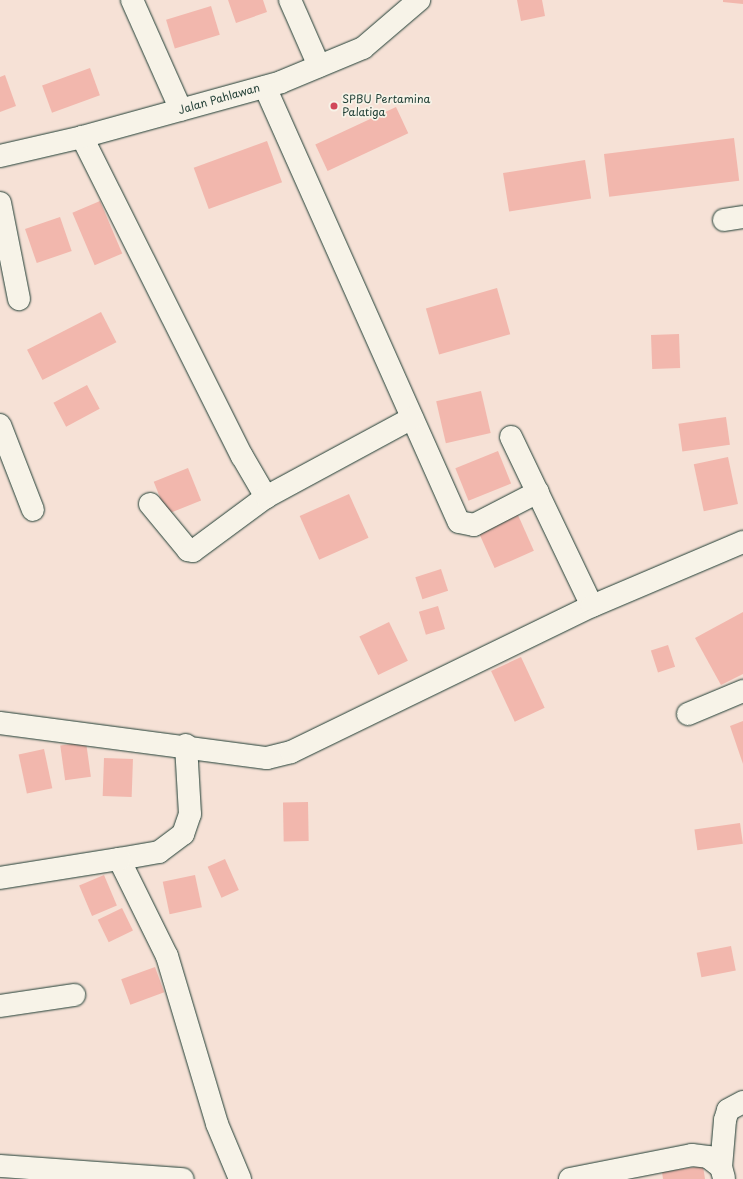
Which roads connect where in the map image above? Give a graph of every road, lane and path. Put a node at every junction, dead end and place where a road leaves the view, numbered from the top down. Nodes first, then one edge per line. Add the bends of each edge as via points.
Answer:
1 (132, 0) edge
2 (290, 0) edge
3 (419, 0) edge
4 (319, 66) junction
5 (265, 86) junction
6 (181, 110) junction
7 (82, 138) junction
8 (0, 156) edge
9 (0, 203) edge
10 (19, 299) dead end
11 (412, 418) junction
12 (0, 425) edge
13 (511, 437) dead end
14 (538, 492) junction
15 (266, 496) junction
16 (150, 504) dead end
17 (33, 510) dead end
18 (743, 542) edge
19 (592, 606) junction
20 (743, 690) edge
21 (688, 714) dead end
22 (0, 722) edge
23 (186, 745) junction
24 (119, 858) junction
25 (0, 878) edge
26 (74, 995) dead end
27 (0, 1006) edge
28 (743, 1102) edge
29 (0, 1166) edge
30 (722, 1173) edge
31 (183, 1179) edge
32 (240, 1179) edge
33 (570, 1179) edge

1 - 6 main road
2 - 4 main road
3 - 4 main road, Jalan Pahlawan via 363,48
4 - 5 main road, Jalan Pahlawan
5 - 6 main road, Jalan Pahlawan
5 - 11 main road
6 - 7 main road, Jalan Pahlawan
7 - 8 main road, Jalan Pahlawan
7 - 15 main road via 242,456
9 - 10 main road
11 - 14 main road via 463,525 474,525
11 - 15 main road
12 - 17 main road
13 - 14 main road
14 - 19 main road
15 - 16 main road via 190,551
18 - 19 main road
19 - 23 main road via 291,752 267,758
20 - 21 main road
22 - 23 main road
23 - 24 main road via 190,814 184,834 158,852
24 - 25 main road
24 - 32 main road via 167,956 218,1124
26 - 27 main road
28 - 30 main road via 728,1110 725,1120
29 - 31 main road
30 - 33 main road via 708,1157 692,1155

